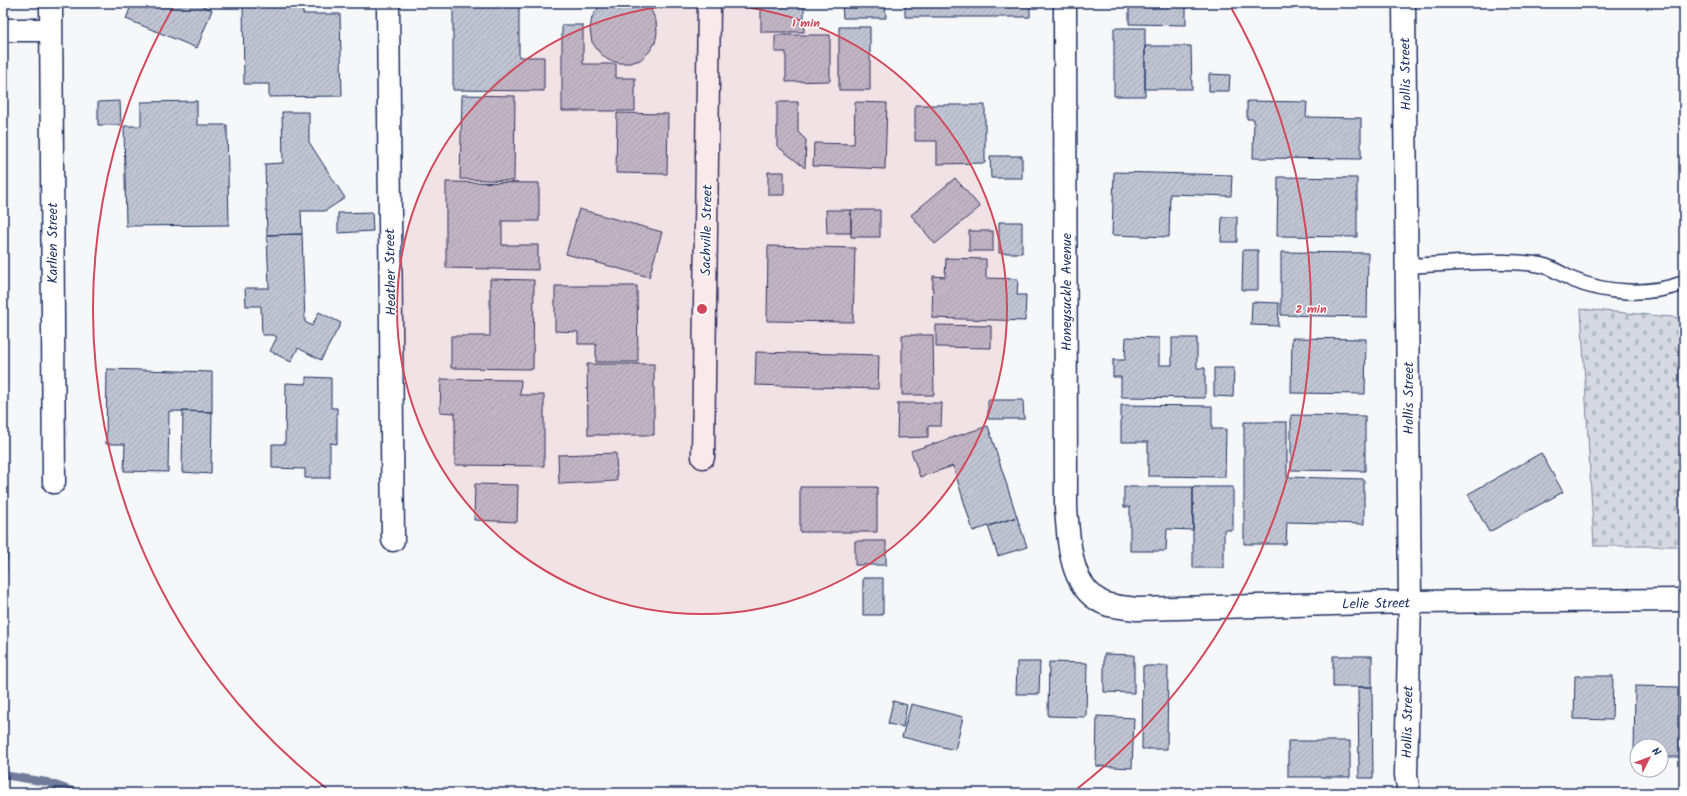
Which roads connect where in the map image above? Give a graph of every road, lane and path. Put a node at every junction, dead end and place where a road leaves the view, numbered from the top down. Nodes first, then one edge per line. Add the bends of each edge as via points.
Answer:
1 (51, 3) edge
2 (388, 3) edge
3 (709, 3) edge
4 (1065, 3) edge
5 (1404, 3) edge
6 (3, 30) edge
7 (51, 30) junction
8 (1408, 266) junction
9 (1684, 283) edge
10 (702, 457) dead end
11 (54, 482) dead end
12 (393, 540) dead end
13 (1079, 580) joint
14 (1684, 600) edge
15 (1410, 602) junction
16 (1410, 793) edge

1 - 7 street, Karlien Street
2 - 12 street, Heather Street
3 - 10 street, Sachville Street
4 - 13 street, Honeysuckle Avenue via 1066,508 1071,554
5 - 8 street, Hollis Street
6 - 7 street
7 - 11 street, Karlien Street
8 - 9 lane via 1506,262 1536,264 1551,267 1592,286 1611,290 1644,292
8 - 15 street, Hollis Street
13 - 15 street, Lelie Street via 1094,597 1109,605 1137,609
14 - 15 street, Lelie Street
15 - 16 street, Hollis Street via 1406,775

